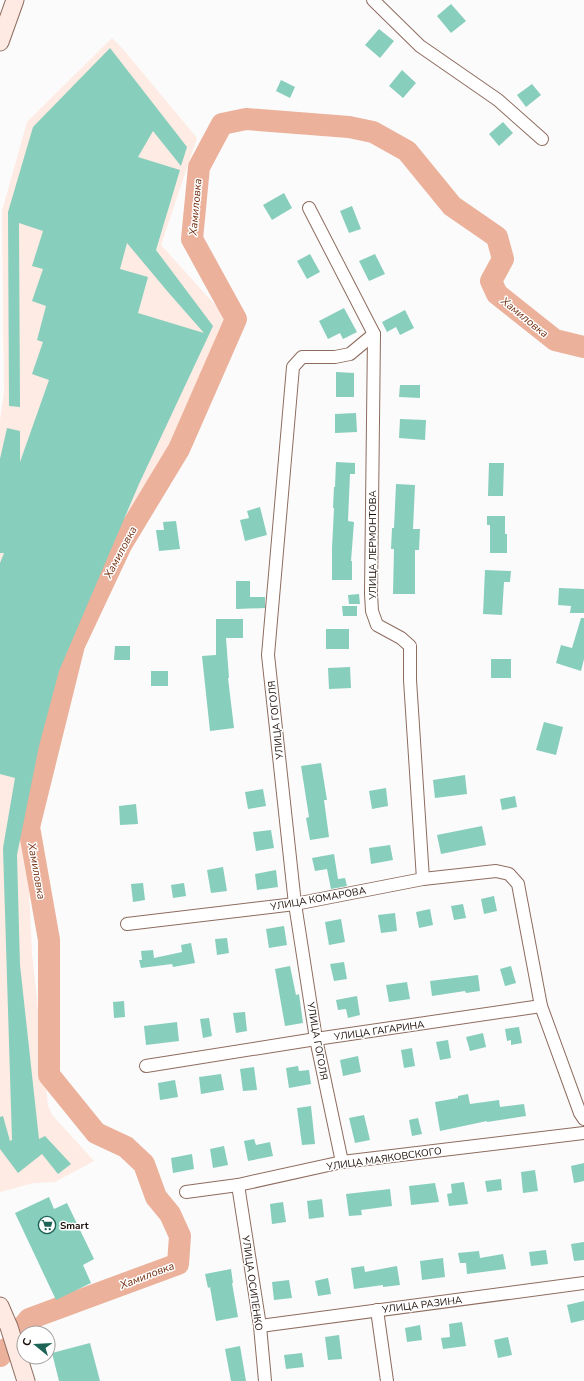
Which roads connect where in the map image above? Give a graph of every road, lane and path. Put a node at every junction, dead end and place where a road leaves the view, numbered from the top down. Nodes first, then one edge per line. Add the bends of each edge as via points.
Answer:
1 (15, 0) edge
2 (373, 0) edge
3 (0, 42) edge
4 (542, 139) dead end
5 (309, 208) dead end
6 (374, 334) junction
7 (422, 878) junction
8 (295, 904) junction
9 (127, 924) dead end
10 (541, 1006) junction
11 (316, 1039) junction
12 (146, 1066) dead end
13 (584, 1119) edge
14 (584, 1134) edge
15 (342, 1162) junction
16 (238, 1185) junction
17 (186, 1192) dead end
18 (584, 1283) edge
19 (0, 1306) edge
20 (377, 1310) junction
21 (260, 1326) junction
22 (5, 1329) edge
23 (26, 1381) edge
24 (265, 1381) edge
25 (387, 1381) edge

1 - 3 main road
2 - 4 street via 420,46 498,100
5 - 6 street, УЛИЦА ЛЕРМОНТОВА
6 - 7 street, УЛИЦА ЛЕРМОНТОВА via 372,611 377,625 410,646
6 - 8 street, УЛИЦА ГОГОЛЯ via 350,354 335,358 302,357 293,367 268,655
7 - 8 street, УЛИЦА КОМАРОВА
7 - 10 street, УЛИЦА КОМАРОВА via 496,871 509,874 518,884
8 - 9 street, УЛИЦА КОМАРОВА
8 - 11 street, УЛИЦА ГОГОЛЯ
10 - 11 street, УЛИЦА ГАГАРИНА
10 - 13 street
11 - 12 street, УЛИЦА ГАГАРИНА
11 - 15 street, УЛИЦА ГОГОЛЯ
14 - 15 street, УЛИЦА МАЯКОВСКОГО
15 - 16 street, УЛИЦА МАЯКОВСКОГО
16 - 17 street, УЛИЦА МАЯКОВСКОГО
16 - 21 street, УЛИЦА ОСИПЕНКО
18 - 20 street, УЛИЦА РАЗИНА
19 - 22 main road
20 - 21 street, УЛИЦА РАЗИНА
20 - 25 street
21 - 24 street, УЛИЦА ОСИПЕНКО
22 - 23 main road

